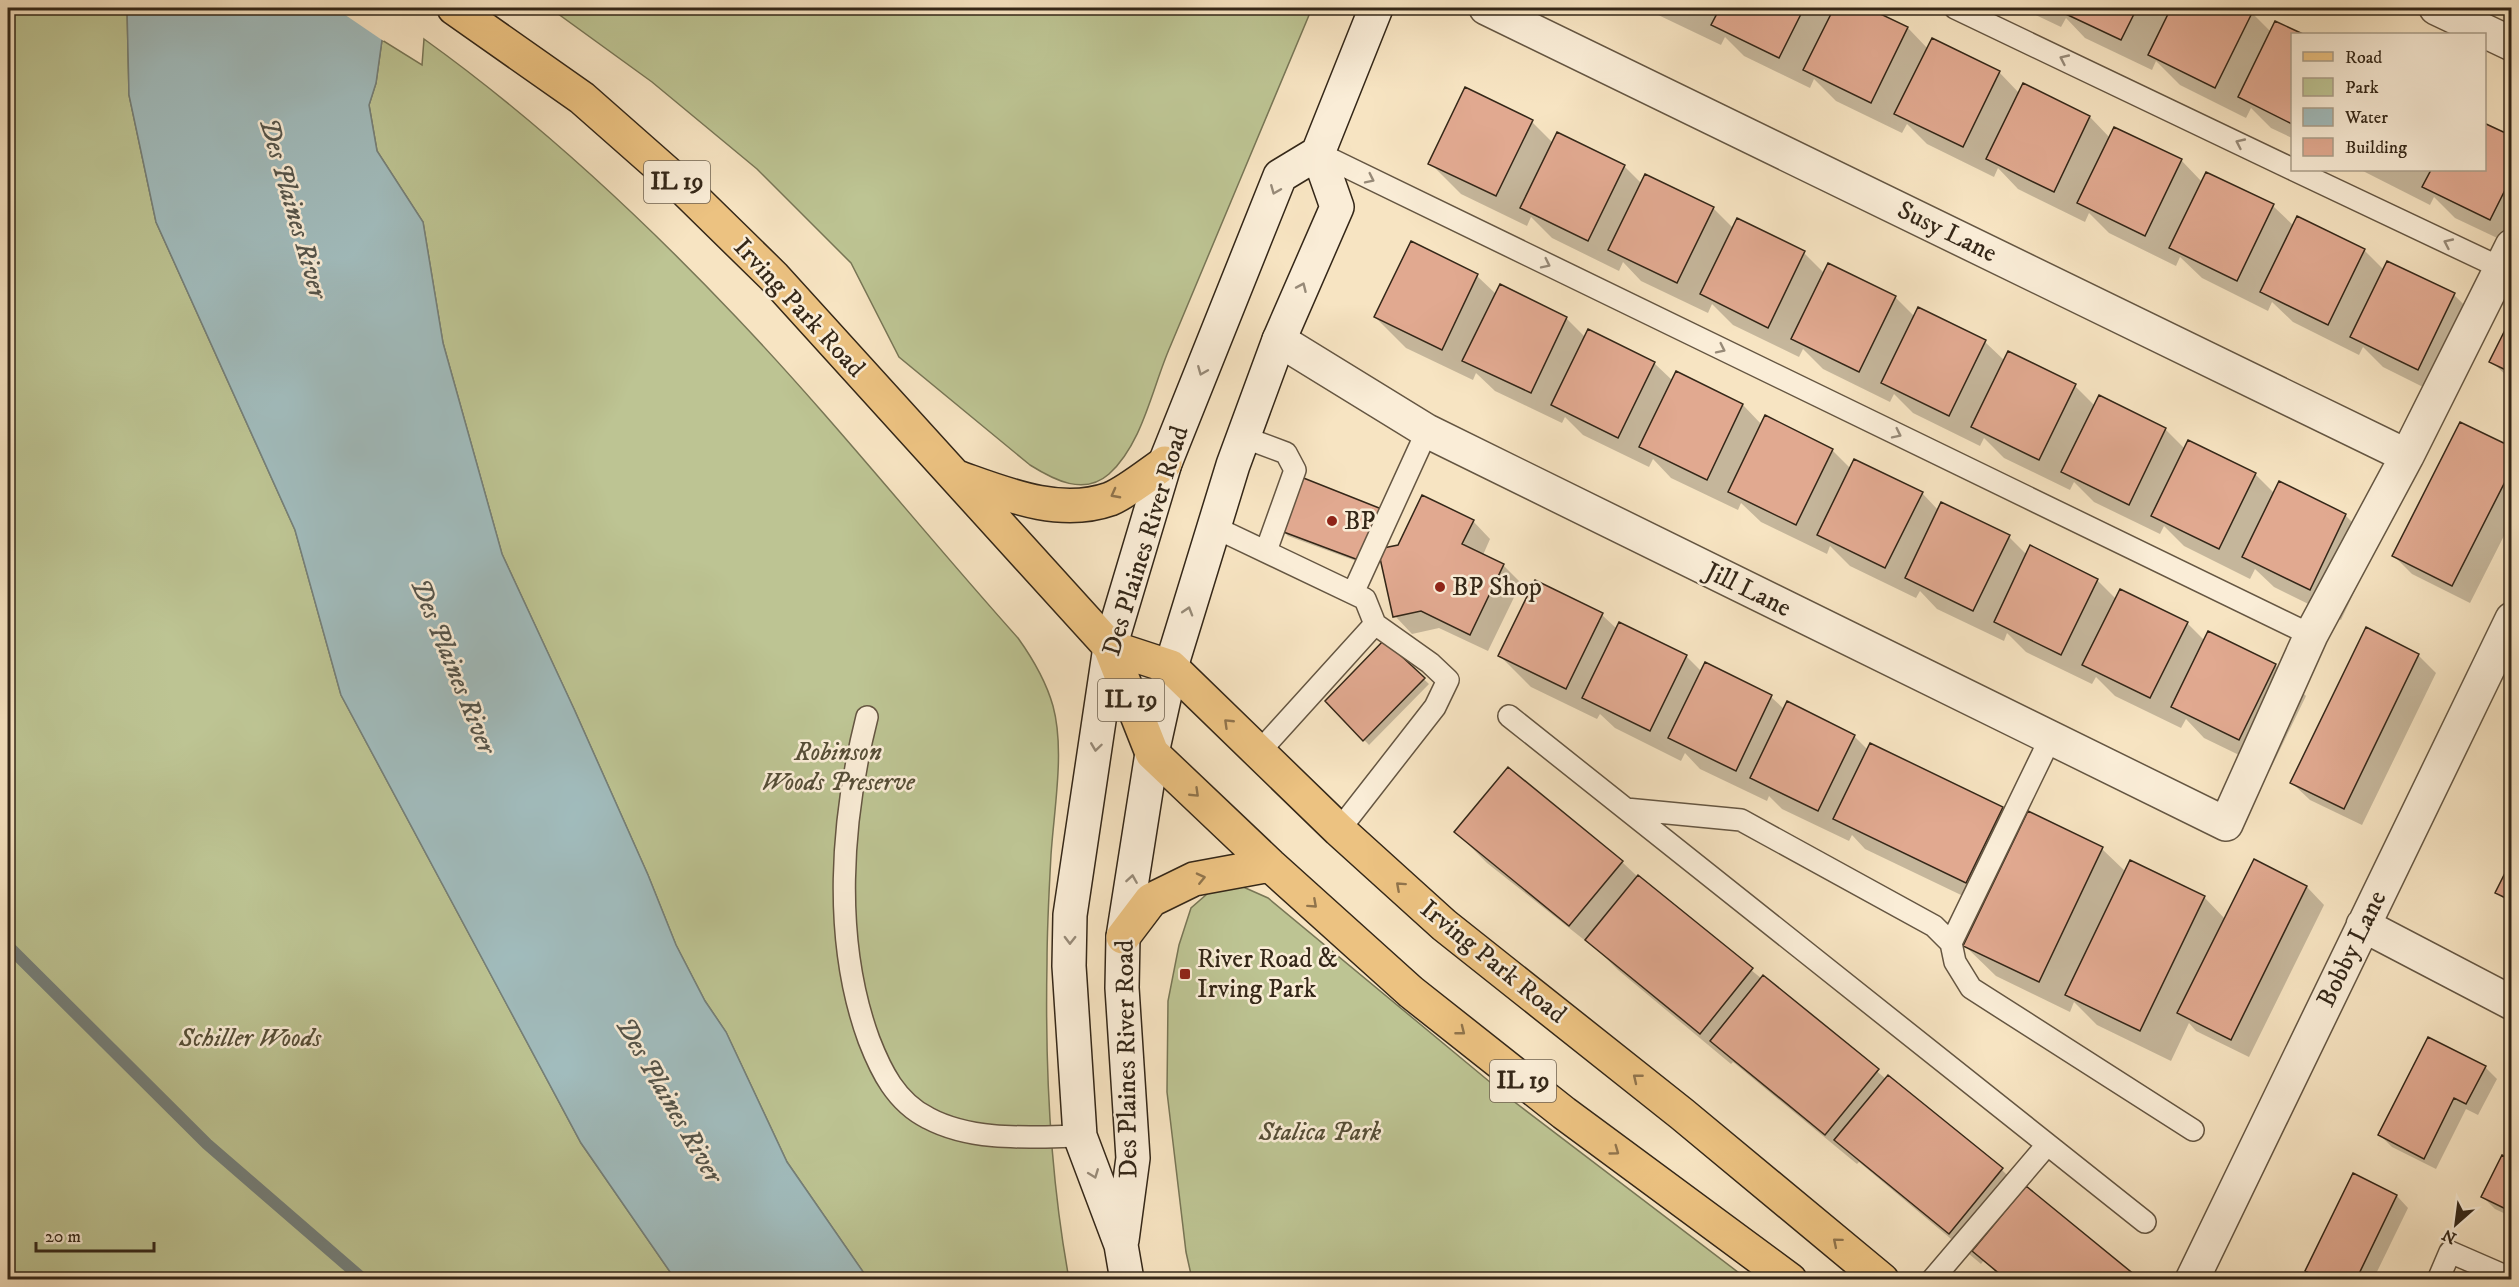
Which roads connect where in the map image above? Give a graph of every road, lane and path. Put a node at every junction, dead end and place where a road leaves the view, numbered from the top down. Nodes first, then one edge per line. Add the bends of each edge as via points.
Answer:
1 (454, 8) edge
2 (1376, 8) edge
3 (1486, 8) edge
4 (1955, 8) edge
5 (2436, 8) edge
6 (2511, 44) edge
7 (1318, 153) junction
8 (2291, 168) edge
9 (2298, 171) edge
10 (2506, 257) edge
11 (1279, 340) junction
12 (1427, 431) junction
13 (1243, 437) junction
14 (2407, 456) junction
15 (1165, 463) junction
16 (952, 476) junction
17 (1214, 527) junction
18 (1266, 551) junction
19 (1353, 593) junction
20 (2511, 619) edge
21 (1375, 624) junction
22 (2311, 636) junction
23 (1110, 647) junction
24 (1171, 667) junction
25 (1509, 716) dead end
26 (867, 717) dead end
27 (2050, 739) junction
28 (1259, 752) junction
29 (1152, 753) junction
30 (1626, 809) junction
31 (1339, 830) junction
32 (1270, 865) junction
33 (2363, 925) junction
34 (1123, 937) junction
35 (1951, 943) junction
36 (2511, 1003) edge
37 (2193, 1130) dead end
38 (1080, 1136) junction
39 (2048, 1145) junction
40 (2145, 1222) dead end
41 (1121, 1245) junction
42 (2511, 1279) edge
43 (1127, 1280) edge
44 (1790, 1280) edge
45 (1882, 1280) edge
46 (1932, 1280) edge
47 (2192, 1280) edge
48 (2438, 1280) edge

1 - 16 main road, Irving Park Road / IL 19 via 582,98 675,180 774,277
2 - 7 street
3 - 14 street, Susy Lane
8 -> 4 lane
5 - 6 street
11 -> 7 street, Des Plaines River Road via 1337,207
7 -> 15 street, Des Plaines River Road via 1280,176
7 -> 22 lane
10 -> 9 lane
10 - 14 street
11 - 12 street, Jill Lane
11 - 13 street, Des Plaines River Road
12 - 19 lane
12 - 27 street, Jill Lane
13 - 17 street, Des Plaines River Road
13 - 18 lane via 1286,453 1295,470
14 - 22 street
15 -> 16 main road via 1111,498 1074,506 1026,501
15 - 23 street, Des Plaines River Road
16 - 23 main road, Irving Park Road / IL 19
17 - 18 lane
24 -> 17 street, Des Plaines River Road
18 - 19 lane
19 - 21 lane via 1365,599
20 - 33 street, Bobby Lane
21 - 28 lane
21 - 31 lane via 1448,680 1436,707
22 - 27 street, Jill Lane via 2226,824
23 - 24 main road, Irving Park Road / IL 19
23 - 29 main road, Irving Park Road / IL 19
23 -> 38 street, Des Plaines River Road via 1070,915 1069,966
28 -> 24 main road, Irving Park Road / IL 19
24 - 29 street, Des Plaines River Road
25 - 30 lane
26 - 38 lane via 849,812 846,937 858,1010 881,1072 902,1099 926,1118 954,1130 1027,1137
27 - 35 lane
28 - 31 main road, Irving Park Road / IL 19
29 -> 32 main road, Irving Park Road / IL 19
34 -> 29 street, Des Plaines River Road
30 - 35 lane via 1741,820 1934,926
30 - 39 lane
45 -> 31 main road, Irving Park Road / IL 19 via 1682,1114 1444,925
34 -> 32 main road via 1151,900 1194,879
32 -> 44 main road, Irving Park Road / IL 19 via 1420,999 1564,1113
33 - 36 street
33 - 47 street, Bobby Lane
34 - 41 street, Des Plaines River Road via 1122,988 1133,1158
35 - 37 lane via 1955,962 1971,988
38 -> 41 street, Des Plaines River Road
39 - 40 lane
39 - 46 lane
41 - 43 street, Des Plaines River Road
42 - 48 lane via 2451,1252

